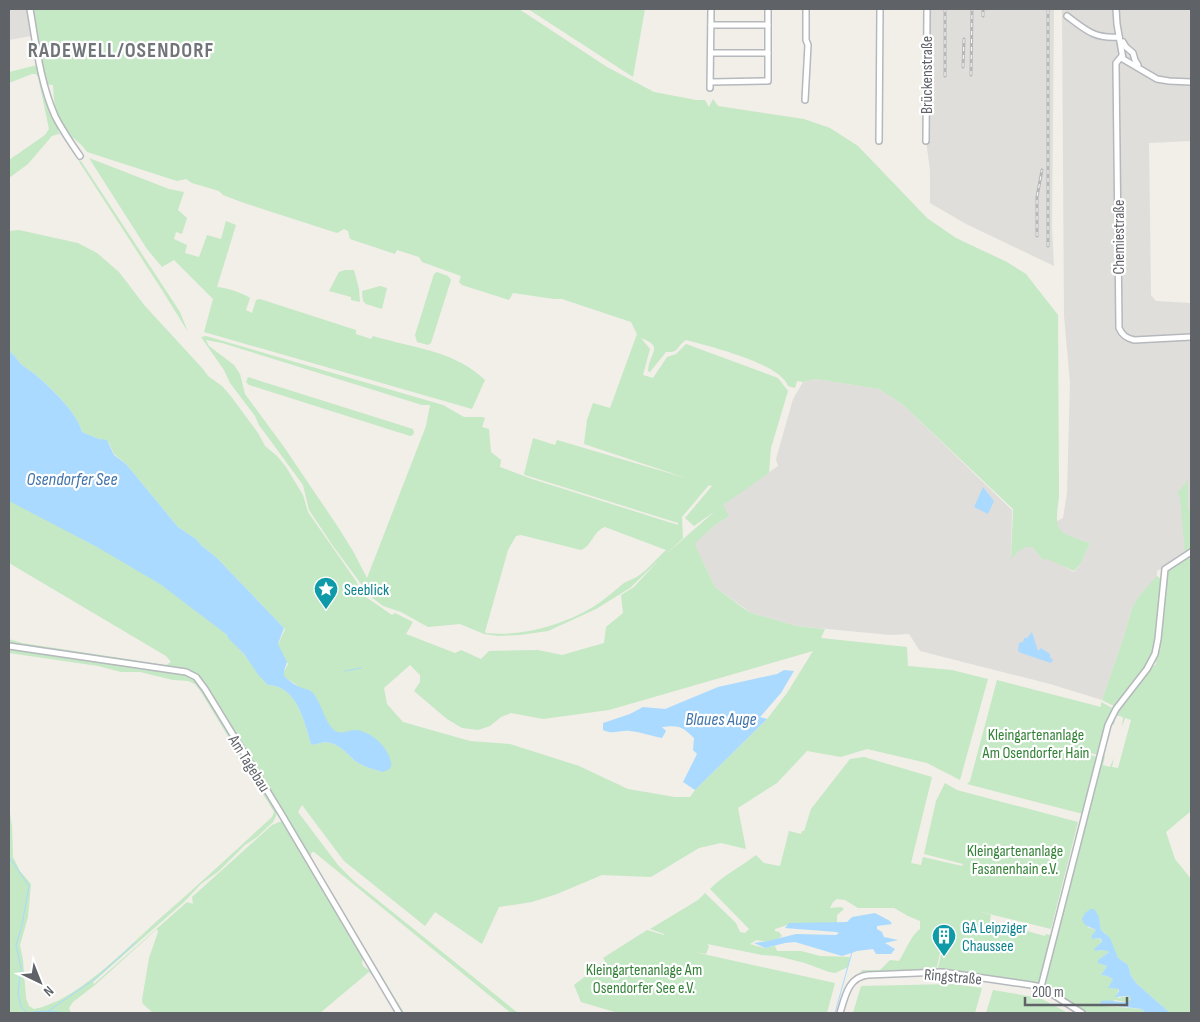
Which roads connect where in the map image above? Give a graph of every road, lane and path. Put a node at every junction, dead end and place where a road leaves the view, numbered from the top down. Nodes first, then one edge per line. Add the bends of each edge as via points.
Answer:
1 (30, 9) edge
2 (711, 9) edge
3 (806, 9) edge
4 (880, 9) edge
5 (927, 9) edge
6 (1116, 9) edge
7 (768, 11) dead end
8 (1067, 16) dead end
9 (711, 25) junction
10 (768, 25) junction
11 (1120, 39) junction
12 (1129, 49) junction
13 (711, 53) junction
14 (768, 53) junction
15 (1134, 56) junction
16 (1125, 57) junction
17 (1142, 70) junction
18 (1191, 82) edge
19 (805, 100) dead end
20 (879, 141) dead end
21 (926, 141) dead end
22 (80, 156) dead end
23 (1191, 337) edge
24 (1191, 552) edge
25 (9, 646) edge
26 (1041, 987) junction
27 (399, 1013) edge
28 (840, 1013) edge
29 (1082, 1013) edge

1 - 22 street via 50,104
2 - 9 street
3 - 19 street
4 - 20 street
5 - 21 street, Brückenstraße
6 - 11 street
7 - 10 street
8 - 11 street via 1093,35
9 - 10 street
9 - 13 street
10 - 14 street
11 - 12 street
11 - 16 street
12 - 15 street
12 - 16 street
13 - 14 street
13 - 14 street via 711,85 768,81
15 - 16 street
15 - 17 street
16 - 17 street
16 - 23 street, Chemiestraße via 1116,63 1119,328 1128,339 1134,340
17 - 18 street via 1157,79
24 - 26 street via 1165,569 1155,654 1148,669 1116,708 1108,725
25 - 27 street, Am Tagebau via 186,672 196,677 271,796
26 - 28 street, Ringstraße via 948,972 868,975 852,983
26 - 29 street, Ringstraße

